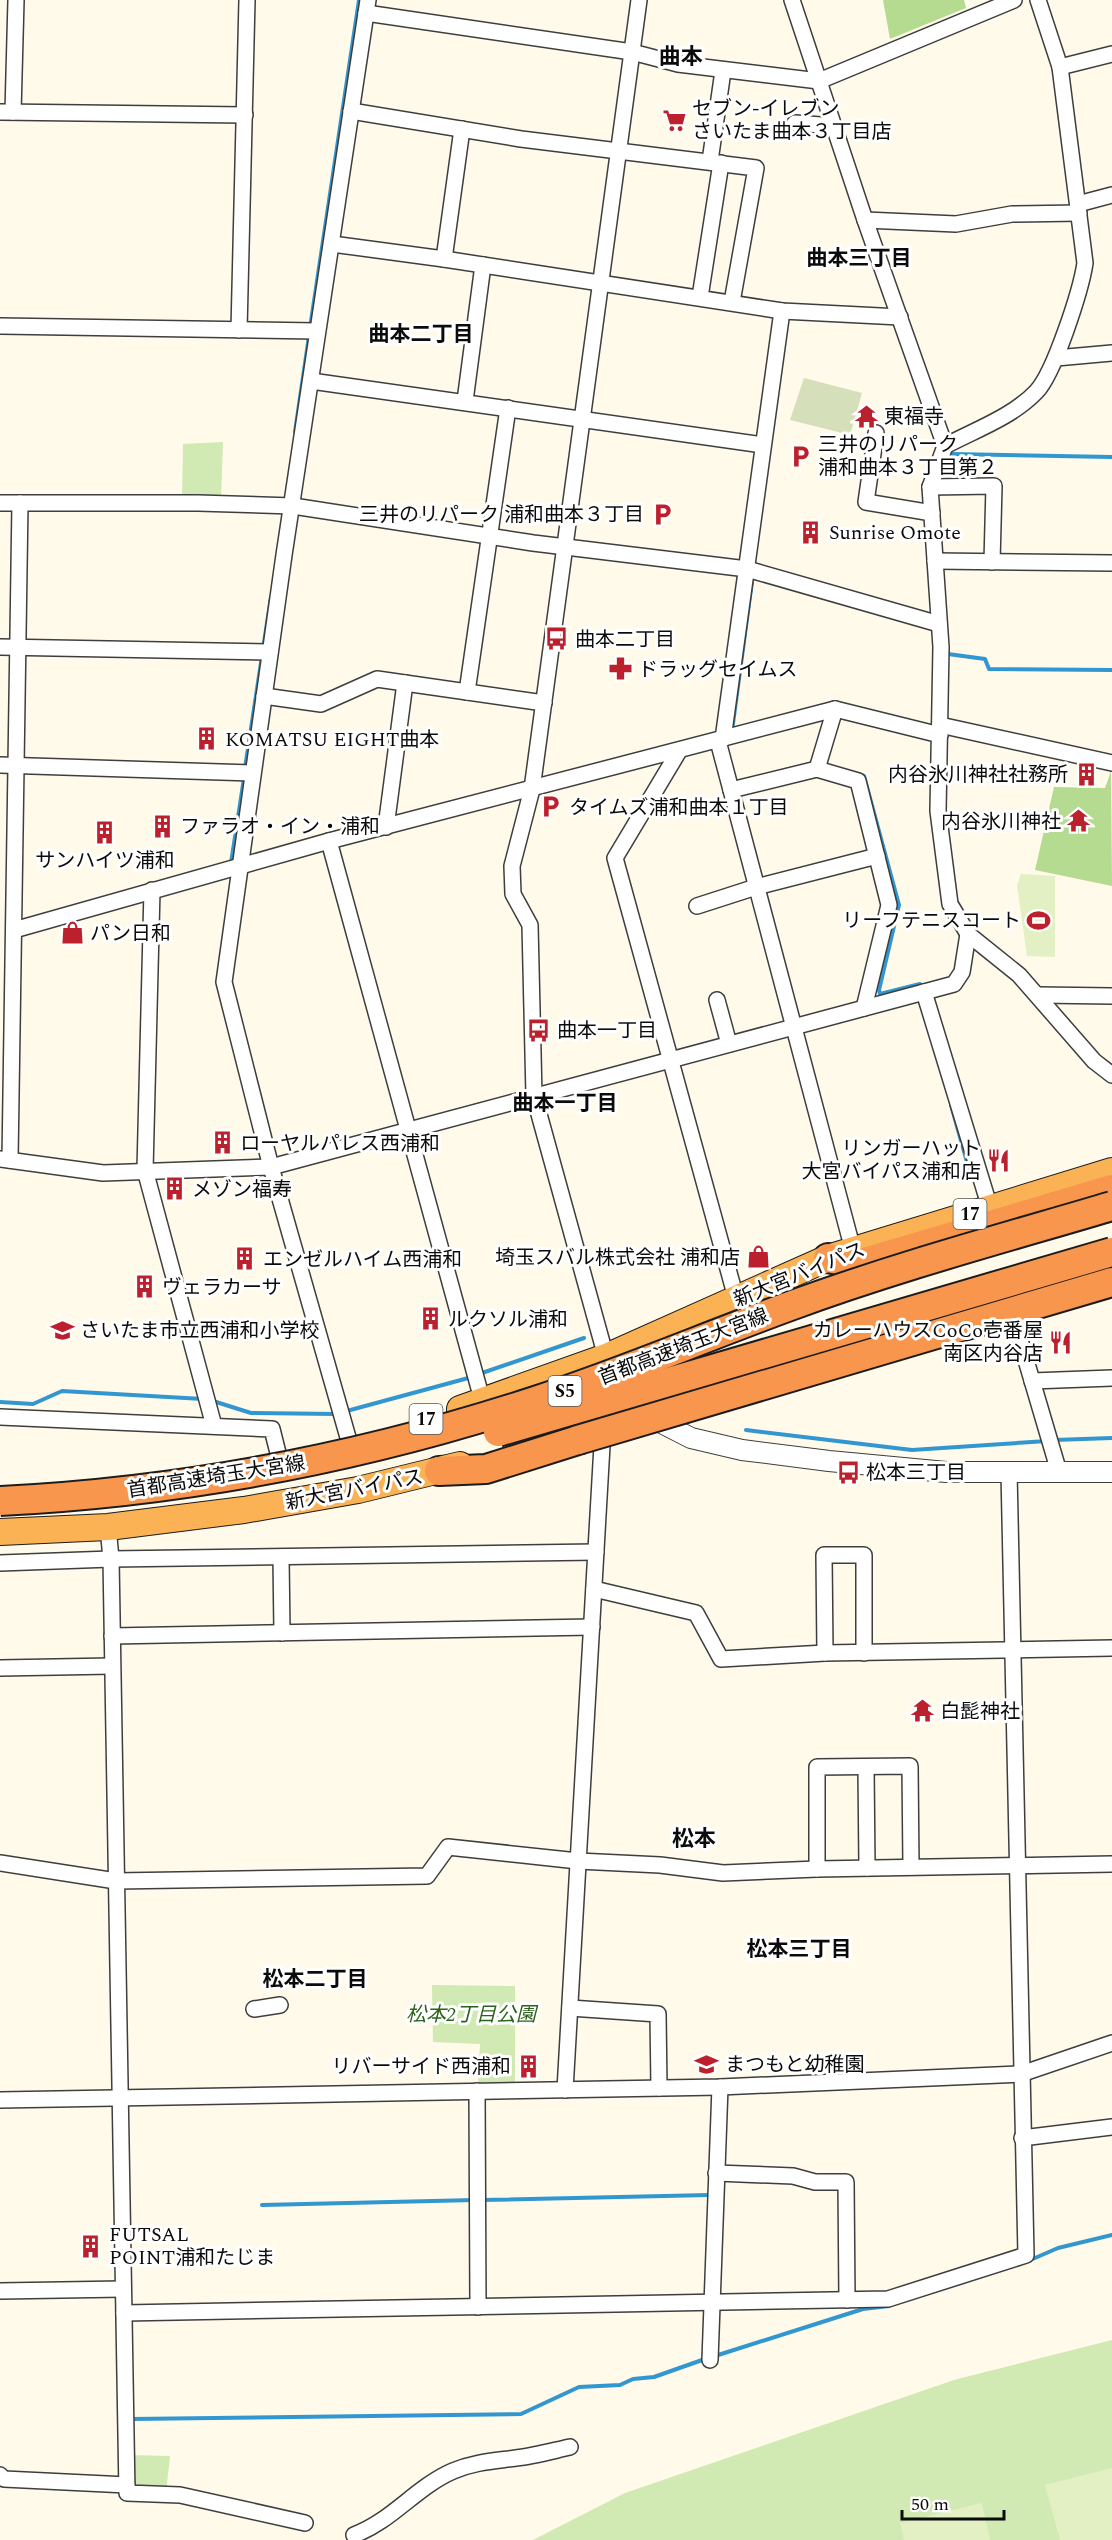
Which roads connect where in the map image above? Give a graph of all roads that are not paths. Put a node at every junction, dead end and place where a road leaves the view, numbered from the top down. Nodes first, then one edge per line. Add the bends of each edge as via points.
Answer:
1 (16, 0) edge
2 (247, 0) edge
3 (639, 0) edge
4 (792, 0) edge
5 (1014, 0) edge
6 (1038, 0) edge
7 (367, 7) edge
8 (632, 52) junction
9 (1112, 54) edge
10 (1060, 67) junction
11 (723, 71) junction
12 (819, 81) junction
13 (351, 111) junction
14 (6, 112) edge
15 (245, 115) junction
16 (795, 123) dead end
17 (834, 126) junction
18 (462, 129) junction
19 (619, 150) junction
20 (716, 162) junction
21 (1112, 195) edge
22 (1078, 209) junction
23 (865, 220) junction
24 (332, 244) junction
25 (444, 259) junction
26 (483, 265) junction
27 (601, 284) junction
28 (700, 297) junction
29 (732, 302) junction
30 (782, 311) junction
31 (900, 317) junction
32 (0, 326) edge
33 (239, 330) junction
34 (317, 331) junction
35 (1112, 353) edge
36 (1056, 358) junction
37 (311, 381) junction
38 (465, 401) junction
39 (508, 408) junction
40 (582, 418) junction
41 (876, 433) dead end
42 (763, 445) junction
43 (945, 446) junction
44 (930, 487) junction
45 (0, 503) edge
46 (20, 503) junction
47 (293, 506) junction
48 (932, 513) junction
49 (489, 536) junction
50 (565, 547) junction
51 (935, 561) junction
52 (992, 562) junction
53 (1112, 563) edge
54 (747, 569) junction
55 (939, 624) junction
56 (0, 647) edge
57 (17, 647) junction
58 (270, 652) junction
59 (405, 683) junction
60 (467, 692) junction
61 (264, 696) junction
62 (544, 703) junction
63 (835, 710) junction
64 (940, 730) junction
65 (721, 740) junction
66 (679, 751) junction
67 (1112, 763) edge
68 (0, 765) edge
69 (17, 766) junction
70 (817, 769) junction
71 (252, 773) junction
72 (532, 789) junction
73 (731, 790) junction
74 (386, 827) junction
75 (328, 842) junction
76 (877, 856) junction
77 (239, 867) junction
78 (756, 887) junction
79 (153, 890) junction
80 (697, 906) dead end
81 (14, 930) junction
82 (968, 934) junction
83 (924, 992) junction
84 (1038, 995) junction
85 (1112, 996) edge
86 (717, 1000) dead end
87 (864, 1008) junction
88 (793, 1027) junction
89 (729, 1044) junction
90 (670, 1060) junction
91 (1112, 1075) edge
92 (534, 1096) junction
93 (408, 1130) junction
94 (5, 1160) edge
95 (271, 1167) junction
96 (145, 1170) junction
97 (1112, 1171) edge
98 (1112, 1189) edge
99 (1112, 1206) edge
100 (990, 1208) junction
101 (1112, 1252) edge
102 (841, 1254) junction
103 (1112, 1268) edge
104 (1112, 1282) edge
105 (736, 1298) junction
106 (1008, 1300) junction
107 (606, 1357) junction
108 (1112, 1378) edge
109 (1032, 1381) junction
110 (478, 1384) junction
111 (709, 1390) junction
112 (639, 1412) junction
113 (0, 1417) edge
114 (344, 1422) junction
115 (604, 1422) junction
116 (214, 1426) junction
117 (691, 1438) junction
118 (279, 1457) junction
119 (439, 1472) junction
120 (1009, 1472) junction
121 (1059, 1472) junction
122 (1112, 1472) edge
123 (0, 1488) edge
124 (0, 1501) edge
125 (0, 1517) edge
126 (108, 1527) junction
127 (0, 1532) edge
128 (596, 1552) junction
129 (281, 1557) junction
130 (111, 1559) junction
131 (0, 1563) edge
132 (594, 1589) junction
133 (592, 1627) junction
134 (282, 1633) junction
135 (112, 1636) junction
136 (1112, 1648) edge
137 (1012, 1650) junction
138 (825, 1653) junction
139 (864, 1653) junction
140 (112, 1666) junction
141 (0, 1668) edge
142 (866, 1767) junction
143 (578, 1861) junction
144 (0, 1863) edge
145 (1112, 1864) edge
146 (1017, 1865) junction
147 (911, 1867) junction
148 (867, 1868) junction
149 (817, 1869) junction
150 (116, 1881) junction
151 (280, 2004) dead end
152 (570, 2008) junction
153 (254, 2009) dead end
154 (1112, 2043) edge
155 (1021, 2074) junction
156 (720, 2087) junction
157 (659, 2088) junction
158 (565, 2090) junction
159 (477, 2091) junction
160 (120, 2098) junction
161 (0, 2100) edge
162 (1112, 2127) edge
163 (1022, 2138) junction
164 (716, 2173) junction
165 (123, 2289) junction
166 (0, 2291) edge
167 (847, 2300) junction
168 (712, 2302) junction
169 (478, 2307) junction
170 (124, 2313) junction
171 (710, 2360) dead end
172 (570, 2447) dead end
173 (0, 2475) edge
174 (127, 2485) junction
175 (305, 2523) dead end
176 (354, 2535) dead end

1 - 14 street
2 - 15 street
3 - 8 street
4 - 12 street
5 - 12 street
6 - 10 street
7 - 8 street
7 - 13 street
8 - 11 street
8 - 19 street
9 - 10 street
10 - 22 street
11 - 12 street
11 - 20 street
12 - 17 street
13 - 18 street
13 - 24 street
14 - 15 street
15 - 33 street
16 - 17 street
17 - 23 street
18 - 19 street
18 - 25 street
19 - 20 street
19 - 27 street
20 - 28 street
20 - 29 street via 756,168
21 - 22 street
22 - 23 street via 1012,213 956,224
22 - 36 street via 1085,263
23 - 31 street
24 - 25 street
24 - 34 street
25 - 26 street
26 - 27 street
26 - 38 street
27 - 28 street
27 - 40 street
28 - 29 street
29 - 30 street
30 - 31 street
30 - 42 street
31 - 43 street
32 - 33 street
33 - 34 street
34 - 37 street
35 - 36 street
36 - 43 street via 1038,391 1015,410
37 - 38 street
37 - 47 street
38 - 39 street
39 - 40 street
39 - 49 street
40 - 42 street
40 - 50 street
41 - 48 street via 866,502
42 - 54 street
43 - 44 street
44 - 48 street
44 - 52 street via 994,486
45 - 46 street
46 - 47 street
46 - 57 street
47 - 49 street
47 - 58 street
48 - 51 street
49 - 50 street
49 - 60 street
50 - 54 street
50 - 62 street
51 - 52 street
51 - 55 street
52 - 53 street
54 - 55 street
54 - 65 street
55 - 64 street
56 - 57 street
57 - 58 street
57 - 69 street
58 - 61 street
59 - 60 street
59 - 61 street via 377,679 321,704
59 - 74 street
60 - 62 street
61 - 71 street
62 - 72 street
63 - 64 street
63 - 65 street
63 - 70 street
64 - 67 street
64 - 82 street via 938,811 950,904
65 - 66 street
65 - 73 street
66 - 72 street
66 - 90 street via 615,858
68 - 69 street
69 - 71 street
69 - 81 street
70 - 73 street
70 - 76 street via 858,781
71 - 77 street
72 - 74 street
72 - 92 street via 512,866 513,894 530,925
73 - 78 street
74 - 75 street
75 - 77 street
75 - 93 street
76 - 78 street
76 - 87 street via 889,905
77 - 79 street
77 - 95 street via 224,982
78 - 80 street
78 - 88 street
79 - 81 street
79 - 96 street
81 - 94 street
82 - 83 street via 962,972 954,984
82 - 84 street
83 - 87 street
83 - 100 street
84 - 85 street
84 - 91 street via 1094,1061
86 - 89 street
87 - 88 street
88 - 89 street
88 - 102 street
89 - 90 street
90 - 92 street
90 - 105 street
92 - 93 street
92 - 107 street
93 - 95 street
93 - 110 street
94 - 96 street via 103,1173
95 - 96 street
95 - 114 street
96 - 116 street
97 - 100 highway, 新大宮バイパス / 17
98 - 102 highway, 17 via 858,1264
99 - 124 highway, 首都高速埼玉大宮線 / S5, bridge via 885,1273 536,1401 432,1432 281,1468 206,1481
100 - 102 highway, 新大宮バイパス / 17
101 - 125 highway, 首都高速埼玉大宮線 / S5, bridge via 549,1418 356,1470 207,1499 128,1509
102 - 105 highway, 新大宮バイパス / 17
103 - 106 highway, 新大宮バイパス
104 - 119 highway, bridge via 486,1469
105 - 107 highway, 新大宮バイパス / 17
106 - 109 street
106 - 111 highway, 新大宮バイパス
107 - 110 highway, 新大宮バイパス / 17
107 - 112 street
108 - 109 street
109 - 121 street
110 - 114 highway, 新大宮バイパス / 17
111 - 112 highway, 新大宮バイパス
111 - 117 street via 685,1412 684,1423
112 - 115 highway, 新大宮バイパス
112 - 117 street
113 - 116 street
114 - 118 highway, 新大宮バイパス / 17
115 - 119 highway, 新大宮バイパス
115 - 128 street
116 - 118 street via 272,1429
117 - 120 street via 742,1450 830,1461 946,1472
118 - 123 highway, 新大宮バイパス / 17 via 73,1485
119 - 126 highway, 新大宮バイパス via 244,1510
120 - 121 street
120 - 137 street
121 - 122 street
126 - 127 highway, 新大宮バイパス
126 - 130 street
128 - 129 street
128 - 132 street
129 - 130 street
129 - 134 street
130 - 131 street
130 - 135 street
132 - 133 street
132 - 138 street via 696,1613 721,1659
133 - 134 street
133 - 143 street
134 - 135 street
135 - 140 street
136 - 137 street
137 - 139 street
137 - 146 street
138 - 139 street
138 - 139 street via 824,1555 864,1555
140 - 141 street
140 - 150 street
142 - 147 street via 910,1766
142 - 148 street
142 - 149 street via 817,1767
143 - 149 street via 723,1873
143 - 150 street via 448,1847 427,1876
143 - 152 street
144 - 150 street
145 - 146 street
146 - 147 street
146 - 155 street
147 - 148 street
148 - 149 street
150 - 160 street
151 - 153 street
152 - 157 street via 658,2014
152 - 158 street
154 - 155 street
155 - 156 street
155 - 163 street
156 - 157 street
156 - 164 street
157 - 158 street
158 - 159 street
159 - 160 street
159 - 169 street
160 - 161 street
160 - 165 street
162 - 163 street
163 - 167 street via 1026,2254 888,2299
164 - 167 street via 846,2182
164 - 168 street
165 - 166 street
165 - 170 street
167 - 168 street
168 - 169 street
168 - 171 street
169 - 170 street
170 - 174 street
172 - 176 street via 483,2461 453,2471 425,2486 376,2526
173 - 174 street via 4,2479
174 - 175 street via 127,2493 180,2495

